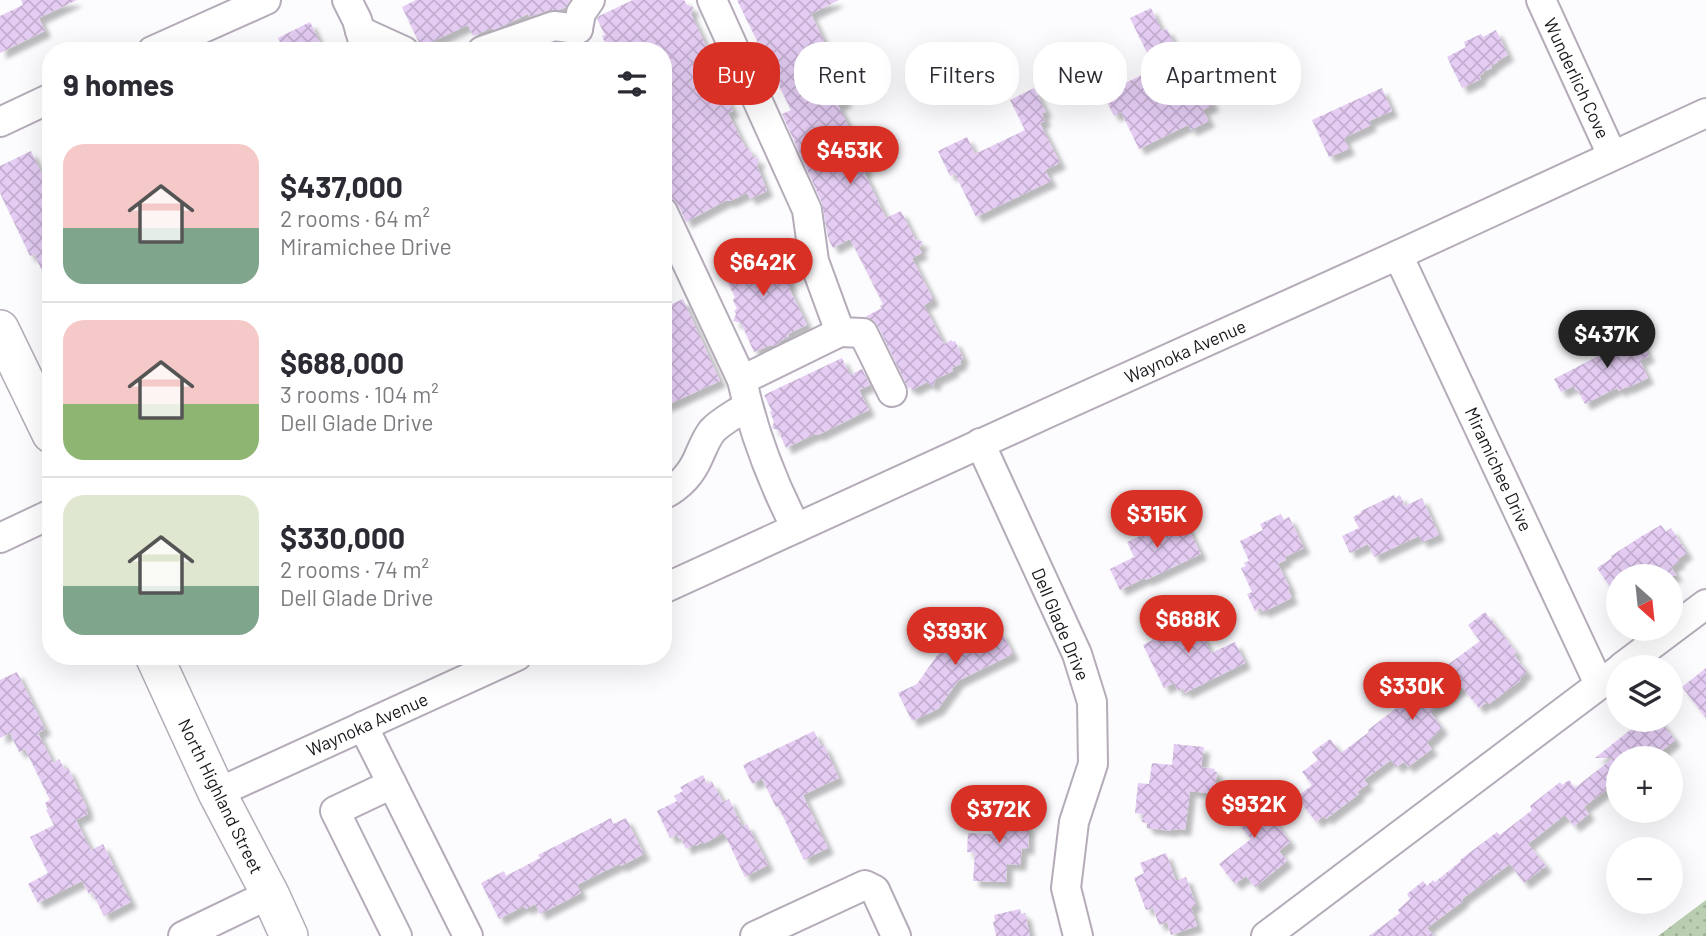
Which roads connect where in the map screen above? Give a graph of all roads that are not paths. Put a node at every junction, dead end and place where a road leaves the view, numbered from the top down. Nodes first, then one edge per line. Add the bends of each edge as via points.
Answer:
1 (266, 0) edge
2 (347, 0) edge
3 (590, 0) edge
4 (712, 0) edge
5 (1541, 0) edge
6 (583, 40) edge
7 (363, 41) edge
8 (172, 42) edge
9 (508, 42) edge
10 (42, 102) edge
11 (1706, 113) edge
12 (0, 122) edge
13 (1612, 155) junction
14 (1398, 255) junction
15 (673, 260) edge
16 (0, 329) edge
17 (840, 332) junction
18 (41, 388) edge
19 (891, 392) dead end
20 (745, 393) junction
21 (980, 443) junction
22 (672, 490) edge
23 (42, 518) edge
24 (796, 528) junction
25 (0, 538) edge
26 (672, 585) edge
27 (1706, 604) edge
28 (1638, 655) edge
29 (1606, 660) edge
30 (159, 665) edge
31 (497, 665) edge
32 (1606, 679) edge
33 (363, 726) junction
34 (392, 784) junction
35 (217, 793) junction
36 (270, 894) junction
37 (183, 936) edge
38 (289, 936) edge
39 (397, 936) edge
40 (468, 936) edge
41 (755, 936) edge
42 (895, 936) edge
43 (1078, 936) edge
44 (1266, 936) edge

1 - 8 street
2 - 7 street
3 - 6 street via 582,13
4 - 17 street via 807,209 814,261
5 - 13 street, Wunderlich Cove
6 - 9 street via 554,26
10 - 12 street
11 - 13 street, Waynoka Avenue
13 - 14 street, Waynoka Avenue
14 - 21 street, Waynoka Avenue
14 - 29 street, Miramichee Drive
15 - 20 street
16 - 18 main road
17 - 19 street via 863,333
17 - 20 street
20 - 22 street via 706,439 687,477
20 - 24 street via 767,464
21 - 24 street, Waynoka Avenue
21 - 43 street, Dell Glade Drive via 1077,654 1092,702 1093,764 1074,822 1066,888
23 - 25 street
24 - 26 street, Waynoka Avenue
27 - 28 street
30 - 35 main road, North Highland Street
31 - 33 street, Waynoka Avenue
32 - 44 street
33 - 34 street
33 - 35 street, Waynoka Avenue
34 - 39 street via 335,811
34 - 40 street
35 - 36 main road, North Highland Street
36 - 37 street
36 - 38 main road, North Highland Street
41 - 42 street via 864,885 875,890

